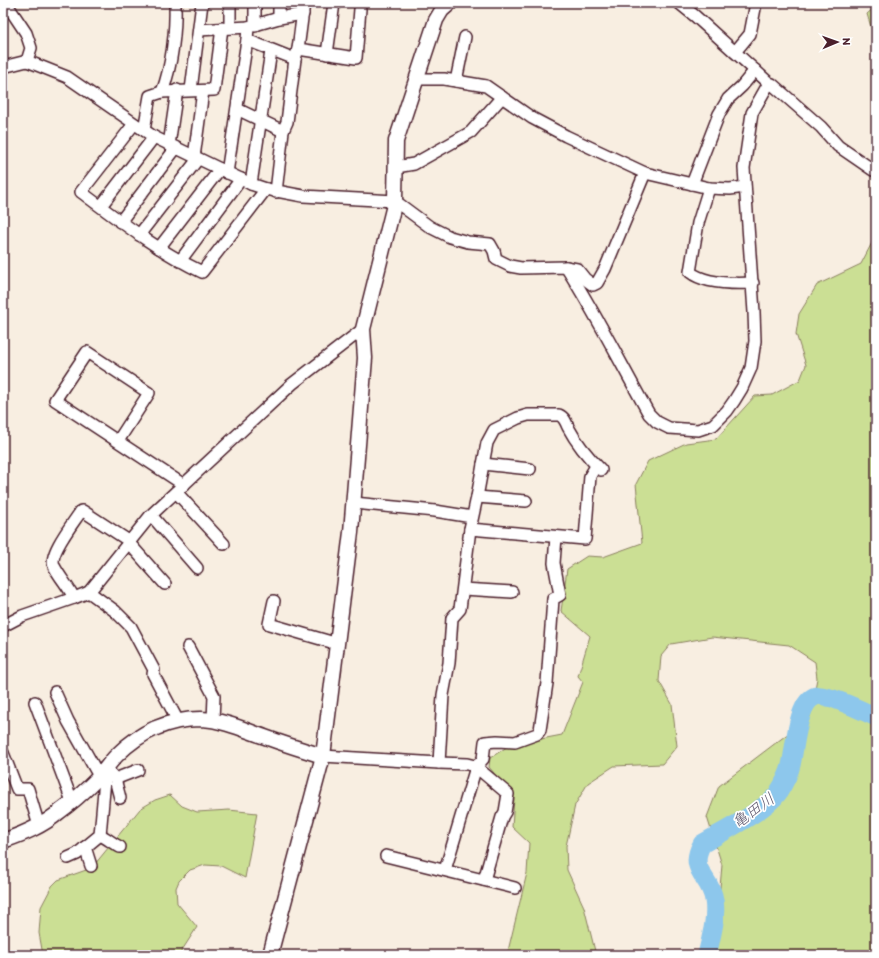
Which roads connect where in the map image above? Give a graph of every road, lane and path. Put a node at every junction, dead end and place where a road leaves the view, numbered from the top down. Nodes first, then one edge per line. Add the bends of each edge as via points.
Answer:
1 (6, 3) edge
2 (175, 3) edge
3 (202, 3) edge
4 (230, 3) edge
5 (255, 3) edge
6 (279, 3) edge
7 (334, 3) edge
8 (450, 3) edge
9 (679, 3) edge
10 (756, 3) edge
11 (303, 9) edge
12 (360, 9) dead end
13 (278, 18) junction
14 (251, 27) junction
15 (226, 28) junction
16 (199, 30) junction
17 (465, 37) dead end
18 (247, 40) junction
19 (271, 51) junction
20 (735, 52) junction
21 (296, 54) junction
22 (327, 54) junction
23 (27, 61) junction
24 (3, 67) edge
25 (754, 70) junction
26 (416, 79) junction
27 (456, 81) junction
28 (769, 83) junction
29 (177, 90) junction
30 (191, 90) junction
31 (203, 91) junction
32 (162, 92) junction
33 (502, 97) junction
34 (237, 109) junction
35 (260, 120) junction
36 (134, 124) junction
37 (144, 130) junction
38 (283, 131) junction
39 (154, 137) junction
40 (172, 147) junction
41 (196, 158) junction
42 (396, 167) junction
43 (873, 170) dead end
44 (224, 171) junction
45 (645, 173) junction
46 (246, 181) junction
47 (692, 184) junction
48 (745, 187) junction
49 (709, 188) junction
50 (271, 191) junction
51 (395, 200) junction
52 (101, 206) junction
53 (120, 222) junction
54 (139, 235) junction
55 (160, 248) junction
56 (180, 261) junction
57 (566, 267) junction
58 (753, 283) junction
59 (363, 329) junction
60 (118, 441) junction
61 (483, 464) junction
62 (530, 469) dead end
63 (180, 488) junction
64 (477, 497) junction
65 (526, 501) dead end
66 (354, 503) junction
67 (151, 515) junction
68 (472, 517) junction
69 (470, 529) junction
70 (556, 537) junction
71 (128, 542) junction
72 (224, 544) dead end
73 (197, 568) dead end
74 (165, 584) dead end
75 (463, 589) junction
76 (89, 592) junction
77 (512, 592) dead end
78 (74, 598) junction
79 (274, 601) dead end
80 (3, 626) edge
81 (338, 644) junction
82 (188, 647) dead end
83 (55, 692) dead end
84 (35, 702) dead end
85 (178, 721) junction
86 (213, 721) junction
87 (3, 753) edge
88 (323, 756) junction
89 (439, 763) junction
90 (476, 767) junction
91 (138, 770) dead end
92 (103, 772) junction
93 (116, 779) junction
94 (120, 798) dead end
95 (72, 801) junction
96 (39, 826) junction
97 (100, 835) junction
98 (3, 841) edge
99 (120, 847) dead end
100 (85, 848) junction
101 (386, 856) dead end
102 (68, 858) dead end
103 (91, 866) dead end
104 (445, 870) junction
105 (484, 880) junction
106 (515, 888) dead end
107 (270, 955) edge

1 - 23 street via 29,40 31,48
2 - 32 street via 176,20 167,78
3 - 16 street
4 - 15 street
5 - 14 street
6 - 13 street
7 - 22 street
8 - 26 street via 436,20
9 - 20 street
10 - 20 street via 750,34
11 - 13 street
11 - 21 street
12 - 22 street via 356,58
13 - 14 street
14 - 15 street
14 - 18 street
15 - 16 street
15 - 31 street via 214,90
16 - 30 street
17 - 27 street
18 - 19 street
18 - 34 street
19 - 21 street
19 - 35 street
20 - 25 street
21 - 22 street
21 - 38 street via 287,122
23 - 24 street
23 - 36 street via 67,77
25 - 28 street
25 - 47 street via 728,99 719,114
26 - 27 street
26 - 42 street via 396,141
27 - 33 street via 486,86
28 - 43 street via 821,127 838,146
28 - 48 street via 752,113 744,168
29 - 30 street
29 - 32 street
29 - 40 street
30 - 31 street
31 - 41 street
32 - 37 street via 150,96
33 - 42 street via 471,132 414,164
33 - 45 street via 532,118
34 - 35 street
34 - 44 street
35 - 38 street
35 - 46 street
36 - 37 street
36 - 52 street via 81,192
37 - 39 street
38 - 50 street
39 - 40 street
39 - 52 street
40 - 41 street
40 - 53 street
41 - 44 street
41 - 54 street
42 - 51 street
44 - 46 street
44 - 55 street
45 - 47 street
45 - 57 street via 608,263 597,283 593,285 577,269
46 - 50 street
46 - 56 street
47 - 49 street
48 - 49 street
48 - 58 street
49 - 58 street via 698,223 690,272 716,282
50 - 51 street via 319,198
50 - 56 street via 202,272
51 - 57 street via 430,227 450,237 490,244 496,259 510,266
51 - 59 street
52 - 53 street
53 - 54 street
54 - 55 street
55 - 56 street
57 - 58 street via 649,414 669,428 685,430 698,430 713,425 727,411 746,380 755,341
59 - 63 street via 292,384
59 - 66 street via 365,358
60 - 60 street via 55,400 87,352 149,393
60 - 63 street
61 - 62 street
61 - 64 street
61 - 70 street via 487,443 494,430 528,415 562,416 582,450 599,468 590,476 585,539
63 - 67 street
63 - 72 street
64 - 65 street
64 - 68 street
66 - 68 street
66 - 81 street
67 - 71 street
67 - 73 street
68 - 69 street
69 - 70 street
69 - 75 street
70 - 90 street via 554,563 560,595 553,598 547,682 540,730 537,734 515,742 485,742 483,759
71 - 74 street
71 - 76 street
71 - 78 street via 81,511 57,548 53,560 53,565
75 - 77 street
75 - 89 street via 460,609 452,618 449,663 443,695
76 - 78 street
76 - 85 street via 131,626
78 - 80 street via 22,616
79 - 81 street via 269,624
81 - 88 street
82 - 86 street via 214,696
83 - 92 street via 68,721
84 - 95 street
85 - 86 street
85 - 92 street via 156,727 130,743
86 - 88 street
87 - 96 street via 17,788 28,789
88 - 89 street
88 - 107 street
89 - 90 street via 467,764
90 - 104 street
90 - 105 street via 508,794
91 - 93 street
92 - 93 street
92 - 95 street
92 - 97 street
93 - 94 street
95 - 96 street
96 - 98 street
97 - 99 street
97 - 100 street
100 - 102 street
100 - 103 street
101 - 104 street
104 - 105 street
105 - 106 street

